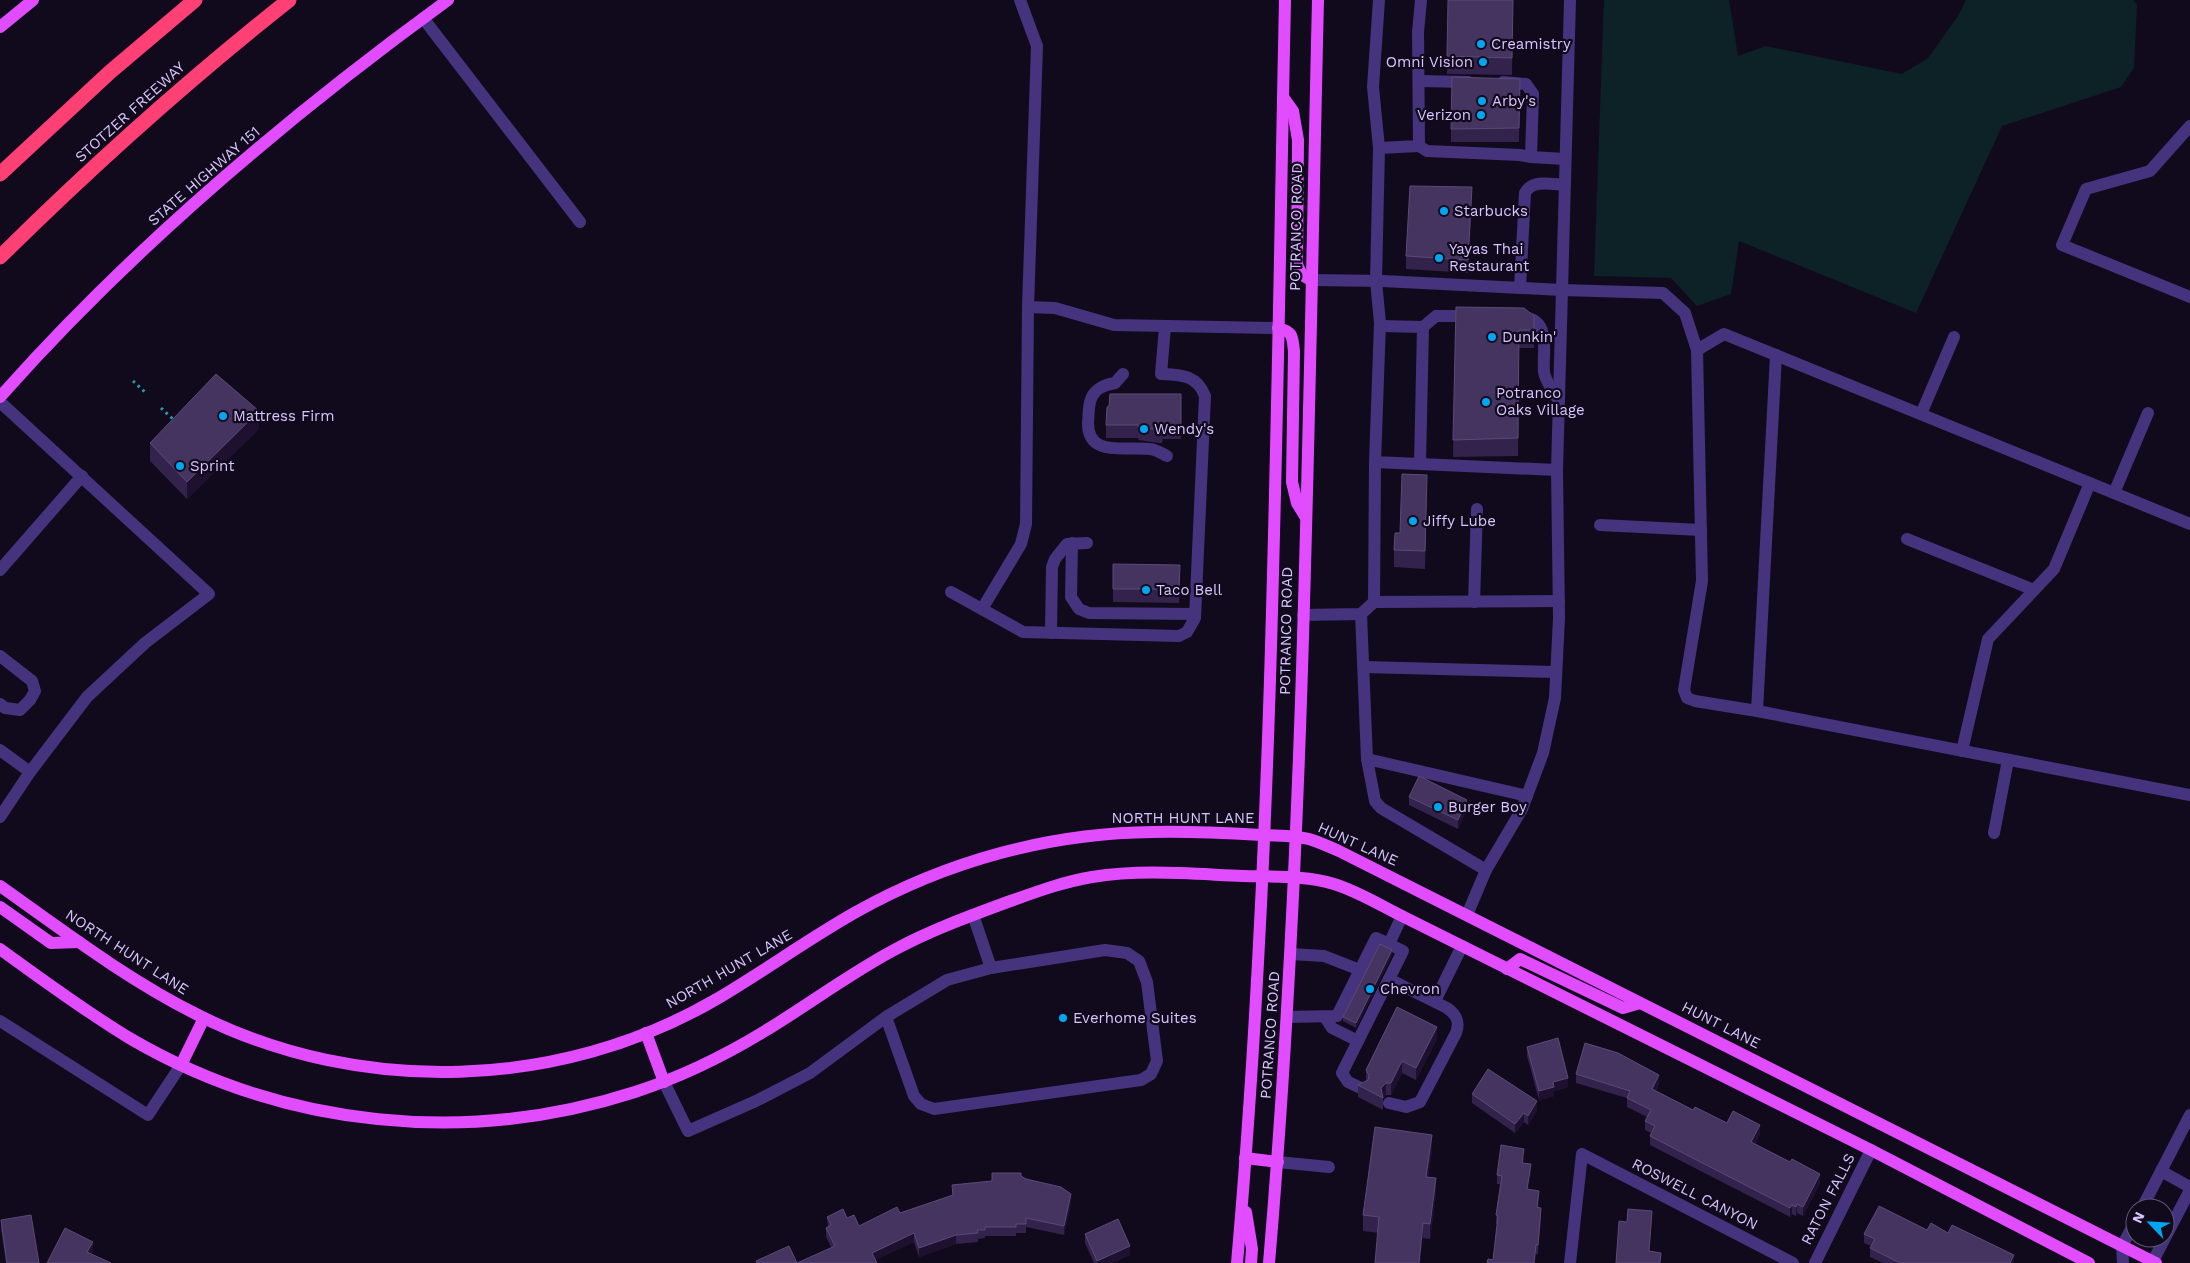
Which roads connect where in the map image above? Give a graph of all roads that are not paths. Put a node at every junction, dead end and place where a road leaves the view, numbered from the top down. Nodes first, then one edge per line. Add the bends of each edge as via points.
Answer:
1 (33, 0) edge
2 (195, 0) edge
3 (289, 0) edge
4 (448, 0) edge
5 (1020, 0) edge
6 (1285, 0) edge
7 (1318, 0) edge
8 (1379, 0) edge
9 (1421, 0) edge
10 (1570, 0) edge
11 (423, 18) junction
12 (0, 27) edge
13 (1419, 80) junction
14 (1283, 97) junction
15 (2190, 126) edge
16 (1419, 146) junction
17 (1379, 148) junction
18 (1531, 157) junction
19 (1566, 159) junction
20 (0, 174) edge
21 (1565, 185) junction
22 (580, 222) dead end
23 (0, 257) edge
24 (1311, 280) junction
25 (1376, 281) junction
26 (1520, 288) junction
27 (1562, 290) junction
28 (2190, 297) edge
29 (1028, 307) junction
30 (1487, 316) edge
31 (1506, 316) edge
32 (1380, 326) junction
33 (1166, 327) junction
34 (1423, 327) junction
35 (1278, 328) junction
36 (1954, 336) dead end
37 (1697, 350) junction
38 (1776, 355) junction
39 (1124, 374) dead end
40 (0, 397) edge
41 (0, 402) edge
42 (1559, 402) junction
43 (2148, 413) dead end
44 (1921, 414) junction
45 (1167, 456) dead end
46 (1375, 462) junction
47 (1420, 464) junction
48 (1557, 470) junction
49 (82, 476) junction
50 (2090, 483) junction
51 (2114, 493) junction
52 (1477, 509) dead end
53 (1305, 517) junction
54 (2190, 524) edge
55 (1600, 525) dead end
56 (1701, 530) junction
57 (1906, 539) dead end
58 (1087, 543) dead end
59 (1072, 544) junction
60 (0, 570) edge
61 (2034, 590) junction
62 (951, 592) dead end
63 (1559, 601) junction
64 (1374, 602) junction
65 (1474, 602) junction
66 (982, 609) junction
67 (1195, 614) junction
68 (1362, 614) junction
69 (1303, 615) junction
70 (1051, 633) junction
71 (0, 656) edge
72 (1364, 667) junction
73 (1556, 672) junction
74 (0, 704) edge
75 (1757, 711) junction
76 (0, 750) edge
77 (1962, 751) junction
78 (1367, 759) junction
79 (2008, 760) junction
80 (30, 772) junction
81 (2190, 795) edge
82 (1527, 796) junction
83 (0, 817) edge
84 (1994, 832) dead end
85 (1265, 836) junction
86 (1296, 838) junction
87 (1486, 870) junction
88 (1263, 877) junction
89 (1294, 878) junction
90 (0, 886) edge
91 (0, 907) edge
92 (973, 915) junction
93 (1467, 915) junction
94 (1402, 916) junction
95 (80, 942) junction
96 (1389, 944) junction
97 (1462, 946) junction
98 (0, 949) edge
99 (1291, 954) junction
100 (991, 968) junction
101 (1507, 969) junction
102 (1360, 970) junction
103 (1389, 979) junction
104 (1435, 1001) junction
105 (1640, 1003) junction
106 (886, 1017) junction
107 (1287, 1017) junction
108 (1325, 1017) junction
109 (204, 1018) junction
110 (0, 1021) edge
111 (646, 1033) junction
112 (1358, 1041) junction
113 (181, 1065) junction
114 (664, 1082) junction
115 (1361, 1088) edge
116 (1389, 1103) dead end
117 (2190, 1115) edge
118 (1871, 1150) junction
119 (1245, 1158) junction
120 (1278, 1162) junction
121 (1329, 1167) dead end
122 (2161, 1171) junction
123 (2190, 1189) edge
124 (1243, 1197) junction
125 (2147, 1198) edge
126 (2125, 1240) edge
127 (2122, 1246) junction
128 (1238, 1263) edge
129 (1251, 1263) edge
130 (1269, 1263) edge
131 (1570, 1263) edge
132 (1793, 1263) edge
133 (1815, 1263) edge
134 (2089, 1263) edge
135 (2123, 1263) edge
136 (2154, 1263) edge

1 - 12 main road
2 - 20 highway via 110,72
3 - 23 highway, STOTZER FREEWAY via 135,128
4 - 11 main road, STATE HIGHWAY 151
5 - 29 street via 1038,46
6 - 14 main road, POTRANCO ROAD
7 - 24 main road, POTRANCO ROAD
8 - 17 street via 1372,87
9 - 13 street
10 - 19 street
11 - 22 street
11 - 40 main road, STATE HIGHWAY 151 via 300,114 200,199 85,307
13 - 16 street
13 - 18 street via 1526,84 1533,94
14 - 24 main road via 1293,111 1298,140 1297,265 1302,275
14 - 35 main road, POTRANCO ROAD
15 - 28 street via 2150,171 2086,189 2062,244
16 - 17 street
16 - 18 street via 1427,151
17 - 25 street
18 - 19 street
19 - 21 street
21 - 26 street via 1533,184 1524,193
21 - 27 street
24 - 25 street
24 - 53 main road, POTRANCO ROAD
25 - 26 street
25 - 32 street
26 - 27 street
27 - 37 street via 1662,293 1685,313
27 - 42 street
29 - 33 street via 1055,308 1114,325
29 - 66 street via 1026,524 1021,544
30 - 34 street via 1436,316
31 - 42 street via 1526,317 1538,324 1545,337 1544,374
32 - 34 street
32 - 46 street
33 - 35 street
33 - 67 street via 1161,374 1190,377 1204,396
34 - 47 street
35 - 53 main road via 1292,335 1292,482 1297,503
35 - 85 main road, POTRANCO ROAD
36 - 44 street
37 - 38 street via 1724,334
37 - 56 street
38 - 44 street
38 - 75 street
39 - 45 street via 1094,394 1089,407 1090,436 1099,446 1151,449
41 - 49 street
42 - 48 street
43 - 51 street
44 - 50 street
46 - 47 street
46 - 64 street
47 - 48 street
48 - 63 street
49 - 60 street
49 - 80 street via 209,594 145,643 87,697
50 - 51 street
50 - 61 street via 2054,569
51 - 54 street
52 - 65 street
53 - 69 main road, POTRANCO ROAD
55 - 56 street
56 - 75 street via 1702,581 1684,690 1687,698 1695,701
57 - 61 street
58 - 59 street
59 - 67 street via 1071,597 1079,610 1089,613
59 - 70 street via 1067,544 1060,552 1052,567
61 - 77 street via 1988,640
62 - 66 street
63 - 65 street
63 - 73 street
64 - 65 street
64 - 68 street
66 - 70 street via 1023,632
67 - 70 street via 1192,625 1180,636
68 - 69 street
68 - 72 street
69 - 86 main road, POTRANCO ROAD
71 - 74 street via 32,681 35,691 20,710
72 - 73 street
72 - 78 street
73 - 82 street via 1555,698 1544,753
75 - 77 street
76 - 80 street
77 - 79 street
78 - 82 street
78 - 87 street via 1375,801 1381,808
79 - 81 street
79 - 84 street
80 - 83 street
82 - 87 street
85 - 86 main road, HUNT LANE
85 - 88 main road, POTRANCO ROAD
85 - 111 main road, NORTH HUNT LANE via 1170,831 1106,834 1044,842 965,863 912,883 858,911 711,1002
86 - 89 main road, POTRANCO ROAD
86 - 93 main road, HUNT LANE via 1312,840 1339,851
87 - 93 street
88 - 89 main road
88 - 92 main road via 1157,873 1089,878 1048,888
88 - 119 main road, POTRANCO ROAD
89 - 94 main road via 1334,884
89 - 99 main road, POTRANCO ROAD
90 - 95 main road, NORTH HUNT LANE
91 - 95 main road via 51,943
92 - 100 street
92 - 114 main road via 892,951 738,1047
93 - 105 main road, HUNT LANE
94 - 96 street
94 - 97 main road
95 - 109 main road, NORTH HUNT LANE via 157,994
96 - 102 street via 1376,938
96 - 103 street via 1403,951
97 - 101 main road
97 - 104 street
98 - 113 main road via 108,1024
99 - 102 street via 1324,956
99 - 107 main road, POTRANCO ROAD
100 - 106 street via 947,980
100 - 106 street via 1105,950 1127,952 1139,961 1147,982 1157,1061 1151,1074 1141,1080 934,1109 921,1104 914,1096
101 - 105 main road via 1520,959 1623,1008
101 - 118 main road
102 - 108 street via 1337,1016
103 - 104 street
103 - 112 street
104 - 116 street via 1454,1013 1458,1023 1456,1033 1420,1102 1406,1107
105 - 127 main road, HUNT LANE
106 - 114 street via 810,1073 688,1131
107 - 108 street
107 - 120 main road, POTRANCO ROAD
108 - 112 street via 1332,1028
109 - 111 main road, NORTH HUNT LANE via 252,1038 314,1057 411,1072 526,1066 570,1057
109 - 113 main road
110 - 113 street via 148,1115
111 - 114 main road
112 - 115 street via 1342,1074 1348,1082
113 - 114 main road via 232,1087 277,1101 329,1113 404,1122 466,1123 536,1116 584,1107
117 - 122 street
118 - 133 street, RATON FALLS
118 - 134 main road
119 - 120 main road
119 - 124 main road, POTRANCO ROAD
120 - 121 street
120 - 130 main road, POTRANCO ROAD
122 - 123 street
122 - 125 street
123 - 136 street
124 - 128 main road, POTRANCO ROAD
124 - 129 main road via 1251,1242
126 - 127 street
127 - 135 street
127 - 136 main road, HUNT LANE
131 - 132 street, ROSWELL CANYON via 1582,1154

